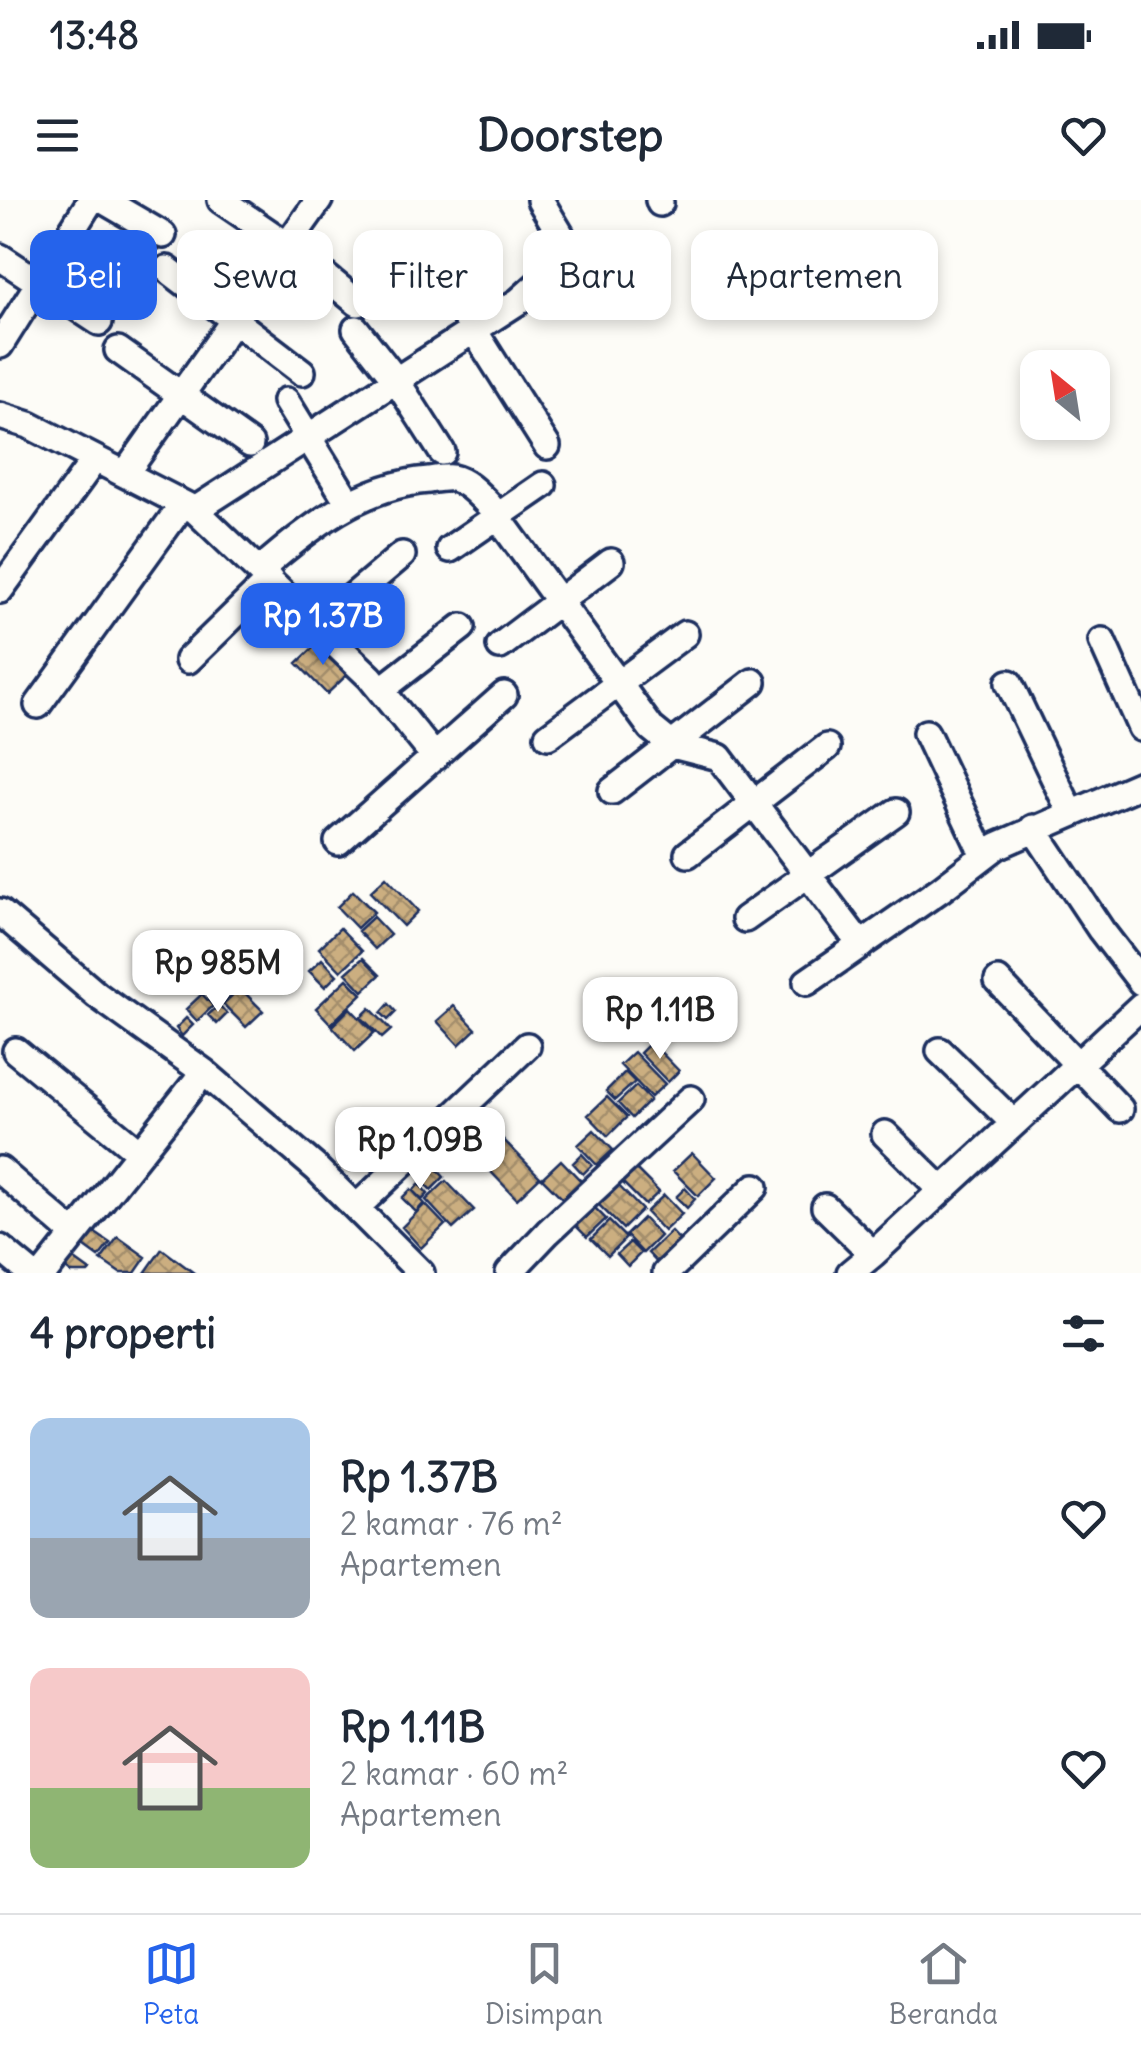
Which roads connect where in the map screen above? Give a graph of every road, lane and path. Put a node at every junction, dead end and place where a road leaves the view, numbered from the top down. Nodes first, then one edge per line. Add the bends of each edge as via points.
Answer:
1 (91, 200) edge
2 (103, 200) edge
3 (221, 200) edge
4 (319, 200) edge
5 (540, 200) edge
6 (73, 230) edge
7 (265, 230) edge
8 (298, 230) edge
9 (163, 235) dead end
10 (0, 258) edge
11 (167, 270) dead end
12 (177, 277) edge
13 (30, 278) edge
14 (333, 292) edge
15 (30, 299) edge
16 (96, 320) edge
17 (234, 320) joint
18 (468, 320) edge
19 (99, 322) dead end
20 (474, 330) junction
21 (0, 345) edge
22 (118, 350) dead end
23 (302, 372) dead end
24 (396, 380) junction
25 (181, 395) junction
26 (286, 401) dead end
27 (3, 422) edge
28 (309, 436) junction
29 (250, 444) dead end
30 (547, 446) dead end
31 (442, 452) dead end
32 (95, 459) junction
33 (125, 474) junction
34 (542, 486) dead end
35 (342, 492) dead end
36 (189, 507) junction
37 (498, 517) junction
38 (450, 550) dead end
39 (402, 555) dead end
40 (612, 562) dead end
41 (265, 575) junction
42 (0, 590) edge
43 (559, 601) junction
44 (319, 625) junction
45 (462, 627) dead end
46 (685, 634) dead end
47 (1102, 641) dead end
48 (500, 646) dead end
49 (188, 660) dead end
50 (752, 682) dead end
51 (1009, 682) dead end
52 (619, 684) junction
53 (381, 690) junction
54 (504, 695) dead end
55 (38, 705) dead end
56 (1141, 728) edge
57 (926, 733) dead end
58 (548, 736) dead end
59 (672, 745) junction
60 (828, 747) dead end
61 (435, 757) junction
62 (1141, 784) edge
63 (612, 791) dead end
64 (754, 803) junction
65 (896, 812) dead end
66 (1071, 813) junction
67 (1033, 828) junction
68 (338, 842) dead end
69 (688, 854) dead end
70 (983, 854) junction
71 (807, 874) junction
72 (0, 912) edge
73 (745, 919) dead end
74 (861, 945) junction
75 (998, 981) dead end
76 (807, 982) dead end
77 (1141, 982) edge
78 (1141, 1006) edge
79 (528, 1046) dead end
80 (16, 1051) dead end
81 (940, 1051) dead end
82 (1076, 1064) junction
83 (204, 1072) junction
84 (691, 1100) dead end
85 (1120, 1109) dead end
86 (1014, 1123) junction
87 (884, 1134) dead end
88 (139, 1152) junction
89 (0, 1170) edge
90 (755, 1187) dead end
91 (942, 1190) junction
92 (825, 1207) dead end
93 (356, 1208) junction
94 (74, 1234) junction
95 (0, 1248) edge
96 (872, 1254) junction
97 (30, 1273) edge
98 (44, 1273) edge
99 (422, 1273) edge
100 (508, 1273) edge
101 (666, 1273) edge
102 (850, 1273) edge

1 - 6 street
2 - 9 street
3 - 7 street
4 - 8 street
5 - 20 street via 562,236 564,254 519,300
10 - 13 street
11 - 12 street
14 - 24 street via 357,316
15 - 21 street
16 - 19 street
17 - 23 street
17 - 25 street
18 - 20 street
20 - 24 street
20 - 30 street
22 - 25 street
24 - 28 street
24 - 31 street
25 - 29 street
25 - 33 street
26 - 28 street
27 - 32 street via 29,425
28 - 35 street
28 - 36 street
32 - 33 street
32 - 42 street
33 - 36 street
34 - 37 street
36 - 41 street
36 - 55 street
37 - 38 street
37 - 41 street via 473,489 452,478 411,481 332,512
37 - 43 street
39 - 44 street
40 - 43 street
41 - 44 street
41 - 49 street
43 - 48 street
43 - 52 street
44 - 53 street
45 - 53 street
46 - 52 street
47 - 56 street
50 - 59 street
51 - 66 street
52 - 58 street
52 - 59 street
53 - 61 street
54 - 61 street
57 - 70 street
59 - 63 street
59 - 64 street via 719,757
60 - 64 street
61 - 68 street
62 - 66 street
64 - 69 street
64 - 71 street
65 - 71 street
66 - 67 street
67 - 70 street
67 - 77 street
70 - 74 street
71 - 73 street
71 - 74 street
72 - 83 street
74 - 76 street
75 - 82 street
78 - 82 street
79 - 93 street
80 - 88 street
81 - 86 street
82 - 85 street
82 - 86 street
83 - 88 street
83 - 93 street
84 - 100 street
86 - 91 street
87 - 91 street
88 - 94 street
89 - 94 street
90 - 101 street
91 - 96 street
92 - 96 street
93 - 99 street
94 - 98 street
95 - 97 street
96 - 102 street

